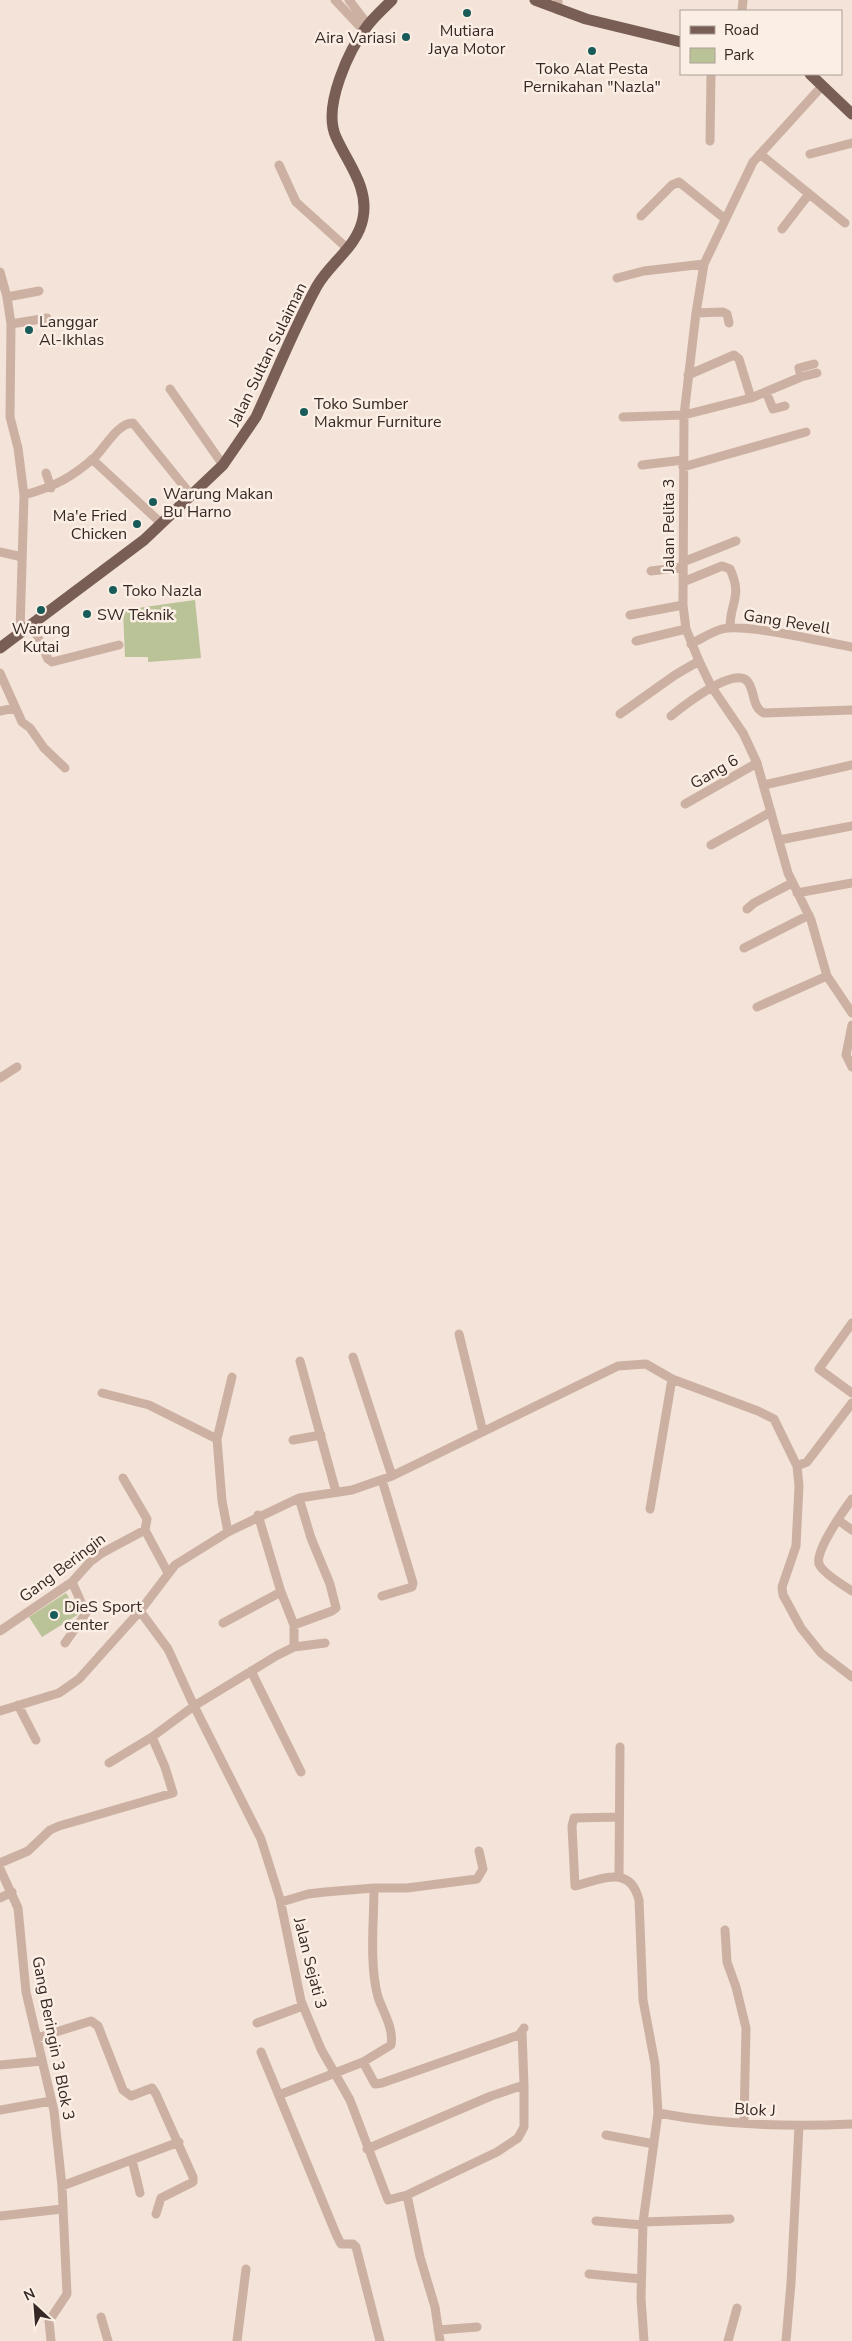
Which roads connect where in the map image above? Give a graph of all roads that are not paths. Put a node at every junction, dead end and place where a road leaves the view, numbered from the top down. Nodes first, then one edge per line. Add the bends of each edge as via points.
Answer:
1 (335, 0) edge
2 (349, 0) edge
3 (392, 0) edge
4 (535, 0) edge
5 (558, 5) edge
6 (366, 28) junction
7 (680, 42) edge
8 (711, 75) edge
9 (811, 75) edge
10 (823, 85) junction
11 (852, 114) edge
12 (710, 141) dead end
13 (852, 143) edge
14 (760, 154) junction
15 (810, 154) dead end
16 (279, 165) dead end
17 (809, 194) junction
18 (640, 216) dead end
19 (724, 218) junction
20 (845, 223) dead end
21 (782, 229) dead end
22 (348, 248) junction
23 (704, 264) junction
24 (0, 272) edge
25 (617, 278) dead end
26 (40, 292) dead end
27 (7, 297) junction
28 (696, 313) junction
29 (48, 318) dead end
30 (729, 323) dead end
31 (11, 324) junction
32 (814, 364) dead end
33 (817, 373) dead end
34 (688, 375) junction
35 (801, 377) junction
36 (170, 389) dead end
37 (766, 392) junction
38 (751, 398) junction
39 (785, 406) dead end
40 (684, 415) junction
41 (623, 417) dead end
42 (806, 432) dead end
43 (92, 459) junction
44 (683, 464) junction
45 (223, 465) junction
46 (642, 465) dead end
47 (46, 473) dead end
48 (51, 488) junction
49 (24, 495) junction
50 (191, 495) junction
51 (162, 524) junction
52 (736, 541) dead end
53 (0, 552) edge
54 (22, 557) junction
55 (683, 565) junction
56 (650, 571) dead end
57 (683, 582) junction
58 (683, 605) junction
59 (630, 615) dead end
60 (32, 625) junction
61 (730, 628) junction
62 (686, 629) junction
63 (20, 632) junction
64 (636, 641) dead end
65 (691, 644) junction
66 (119, 645) dead end
67 (852, 647) edge
68 (0, 648) edge
69 (699, 661) junction
70 (0, 673) edge
71 (711, 686) junction
72 (15, 708) junction
73 (852, 710) edge
74 (0, 711) edge
75 (620, 714) dead end
76 (670, 716) dead end
77 (757, 763) junction
78 (852, 765) edge
79 (65, 768) dead end
80 (764, 785) junction
81 (685, 804) dead end
82 (771, 812) junction
83 (852, 826) edge
84 (780, 840) junction
85 (711, 845) dead end
86 (792, 882) junction
87 (852, 883) edge
88 (797, 893) junction
89 (747, 909) dead end
90 (809, 916) junction
91 (744, 948) dead end
92 (827, 976) junction
93 (757, 1007) dead end
94 (852, 1013) edge
95 (852, 1025) edge
96 (17, 1067) dead end
97 (852, 1067) edge
98 (0, 1078) edge
99 (852, 1323) edge
100 (459, 1334) dead end
101 (353, 1357) dead end
102 (300, 1361) dead end
103 (232, 1378) dead end
104 (672, 1379) junction
105 (102, 1393) dead end
106 (852, 1393) edge
107 (852, 1403) edge
108 (484, 1432) junction
109 (321, 1435) junction
110 (217, 1439) junction
111 (293, 1440) dead end
112 (797, 1466) junction
113 (392, 1476) junction
114 (123, 1478) dead end
115 (382, 1480) junction
116 (336, 1492) junction
117 (299, 1498) junction
118 (852, 1499) edge
119 (650, 1509) dead end
120 (258, 1516) junction
121 (838, 1520) junction
122 (145, 1530) junction
123 (852, 1530) edge
124 (228, 1532) junction
125 (168, 1573) junction
126 (72, 1582) junction
127 (852, 1591) edge
128 (281, 1592) junction
129 (382, 1596) dead end
130 (140, 1611) junction
131 (223, 1622) dead end
132 (294, 1625) junction
133 (0, 1630) edge
134 (65, 1643) dead end
135 (325, 1643) dead end
136 (294, 1647) junction
137 (251, 1671) junction
138 (852, 1677) edge
139 (18, 1705) junction
140 (194, 1706) junction
141 (0, 1711) edge
142 (152, 1737) junction
143 (36, 1740) dead end
144 (620, 1747) dead end
145 (109, 1763) dead end
146 (301, 1772) dead end
147 (619, 1817) junction
148 (480, 1851) dead end
149 (0, 1863) edge
150 (0, 1869) edge
151 (618, 1877) junction
152 (374, 1888) junction
153 (12, 1892) junction
154 (0, 1898) edge
155 (281, 1902) junction
156 (725, 1930) dead end
157 (303, 2006) junction
158 (257, 2023) dead end
159 (37, 2038) junction
160 (261, 2052) dead end
161 (42, 2060) junction
162 (363, 2062) junction
163 (0, 2065) edge
164 (333, 2072) junction
165 (524, 2085) junction
166 (279, 2095) junction
167 (51, 2101) junction
168 (0, 2110) edge
169 (658, 2113) junction
170 (744, 2123) junction
171 (852, 2124) edge
172 (799, 2126) junction
173 (606, 2135) dead end
174 (178, 2142) junction
175 (654, 2144) junction
176 (367, 2148) junction
177 (132, 2160) junction
178 (62, 2186) junction
179 (140, 2193) dead end
180 (407, 2195) junction
181 (62, 2209) junction
182 (156, 2214) dead end
183 (0, 2216) edge
184 (730, 2219) dead end
185 (596, 2221) dead end
186 (643, 2224) junction
187 (246, 2269) dead end
188 (589, 2274) dead end
189 (641, 2279) junction
190 (737, 2308) dead end
191 (101, 2317) dead end
192 (477, 2327) dead end
193 (438, 2330) junction
194 (51, 2341) edge
195 (108, 2341) edge
196 (237, 2341) edge
197 (380, 2341) edge
198 (440, 2341) edge
199 (644, 2341) edge
200 (728, 2341) edge
201 (786, 2341) edge

1 - 6 street
2 - 6 street
3 - 6 main road, Jalan Sultan Sulaiman
4 - 5 main road
5 - 7 main road via 586,19
6 - 22 main road, Jalan Sultan Sulaiman via 349,55 332,113 335,135 362,186 365,201 363,219
8 - 12 street
9 - 10 main road
10 - 11 main road
10 - 14 street, Jalan Pelita 3
13 - 15 street
14 - 17 street
14 - 19 street, Jalan Pelita 3
16 - 22 street via 296,202
17 - 20 street
17 - 21 street
18 - 19 street via 679,182
19 - 23 street, Jalan Pelita 3
22 - 45 main road, Jalan Sultan Sulaiman via 318,286 256,417
23 - 25 street via 644,271
23 - 28 street, Jalan Pelita 3
24 - 27 street
26 - 27 street
27 - 31 street
28 - 30 street via 723,312 727,314
28 - 34 street, Jalan Pelita 3
29 - 31 street
31 - 49 street via 10,417
32 - 35 street via 799,368
33 - 35 street
34 - 38 street via 734,355 739,359
34 - 40 street, Jalan Pelita 3
35 - 37 street
36 - 45 street
37 - 38 street
37 - 39 street via 773,409
38 - 40 street
40 - 41 street
40 - 44 street, Jalan Pelita 3
42 - 44 street
43 - 48 street
43 - 50 street via 122,427 134,423
43 - 51 street
44 - 46 street
44 - 55 street, Jalan Pelita 3
45 - 50 main road, Jalan Sultan Sulaiman
47 - 48 street
48 - 49 street
49 - 54 street
50 - 51 main road, Jalan Sultan Sulaiman
51 - 60 main road, Jalan Sultan Sulaiman
52 - 55 street
53 - 54 street
54 - 63 street
55 - 56 street
55 - 57 street, Jalan Pelita 3
57 - 58 street, Jalan Pelita 3
57 - 61 street via 722,566 730,569 737,594
58 - 59 street
58 - 62 street, Jalan Pelita 3
60 - 63 main road, Jalan Sultan Sulaiman
60 - 66 street via 50,661
61 - 65 street, Gang Revell
61 - 67 street, Gang Revell via 753,629
62 - 64 street
62 - 65 street, Jalan Pelita 3
63 - 68 main road, Jalan Sultan Sulaiman
65 - 69 street, Jalan Pelita 3
69 - 71 street, Jalan Pelita 3
69 - 75 street
70 - 72 street
71 - 73 street via 743,678 748,682 758,708 764,713
71 - 76 street
71 - 77 street, Jalan Pelita 3 via 743,733
72 - 74 street
72 - 79 street via 22,722
77 - 80 street, Jalan Pelita 3
77 - 81 street, Gang 6
78 - 80 street
80 - 82 street, Jalan Pelita 3
82 - 84 street, Jalan Pelita 3
82 - 85 street
83 - 84 street
84 - 86 street, Jalan Pelita 3
86 - 88 street, Jalan Pelita 3
86 - 89 street
87 - 88 street
88 - 90 street, Jalan Pelita 3
90 - 91 street
90 - 92 street, Jalan Pelita 3
92 - 93 street
92 - 94 street, Jalan Pelita 3
95 - 97 street via 846,1055
96 - 98 street
99 - 106 street via 819,1369
100 - 108 street
101 - 113 street
102 - 109 street
103 - 110 street
104 - 108 street via 646,1364 618,1366
104 - 112 street via 770,1417 778,1426
104 - 119 street
105 - 110 street via 148,1405
107 - 112 street via 807,1462
108 - 113 street
109 - 111 street
109 - 116 street
110 - 124 street
112 - 138 street via 796,1546 782,1587 783,1595 801,1628 821,1653
113 - 115 street
114 - 122 street via 147,1519
115 - 116 street
115 - 129 street via 413,1583 412,1587
116 - 117 street
117 - 120 street
117 - 132 street via 336,1608
118 - 121 street
120 - 124 street
120 - 128 street
121 - 123 street
121 - 127 street via 819,1558 820,1566
122 - 125 street
122 - 126 street, Gang Beringin via 102,1553
124 - 125 street via 186,1556
125 - 130 street
126 - 133 street, Gang Beringin
126 - 134 street via 86,1614
128 - 131 street
128 - 132 street
130 - 139 street via 79,1679 59,1693
130 - 140 street, Jalan Sejati 3 via 168,1649
132 - 136 street
135 - 136 street
136 - 137 street
137 - 140 street
137 - 146 street
139 - 141 street
139 - 143 street
140 - 142 street
140 - 155 street, Jalan Sejati 3 via 261,1839
142 - 145 street
142 - 149 street via 173,1793 59,1826 50,1830 28,1851
144 - 147 street
147 - 151 street
147 - 151 street via 574,1818 572,1821 575,1886
148 - 152 street via 483,1870 476,1879 407,1888
150 - 153 street, Gang Beringin 3 Blok 3
151 - 169 street via 624,1877 636,1889 639,1900 643,2000 655,2064
152 - 155 street via 308,1894
152 - 162 street via 374,1971 378,1996 393,2036 391,2045
153 - 154 street
153 - 159 street, Gang Beringin 3 Blok 3 via 18,1908 26,1992
155 - 157 street, Jalan Sejati 3
156 - 170 street via 727,1962 746,2028
157 - 158 street
157 - 164 street, Jalan Sejati 3
159 - 161 street, Gang Beringin 3 Blok 3
159 - 174 street via 91,2021 98,2026 123,2090 131,2096 152,2088
160 - 166 street
161 - 163 street
161 - 167 street, Gang Beringin 3 Blok 3
162 - 164 street
162 - 165 street via 375,2084 382,2083 523,2030
164 - 166 street
164 - 176 street, Jalan Sejati 3 via 350,2100
165 - 176 street
165 - 180 street via 524,2128 518,2138 497,2152
166 - 197 street via 341,2244 356,2247
167 - 168 street
167 - 178 street, Gang Beringin 3 Blok 3
169 - 170 street, Blok J via 696,2120
169 - 175 street
170 - 172 street, Blok J
171 - 172 street, Blok J
172 - 201 street
173 - 175 street
174 - 177 street
174 - 182 street via 193,2182 161,2198
175 - 186 street
176 - 180 street, Jalan Sejati 3 via 388,2200
177 - 178 street
177 - 179 street
178 - 181 street, Gang Beringin 3 Blok 3
180 - 193 street via 420,2257 434,2299
181 - 183 street
181 - 194 street, Gang Beringin 3 Blok 3 via 67,2294 49,2321
184 - 186 street
185 - 186 street
186 - 189 street
187 - 196 street
188 - 189 street
189 - 199 street
190 - 200 street
191 - 195 street
192 - 193 street
193 - 198 street

